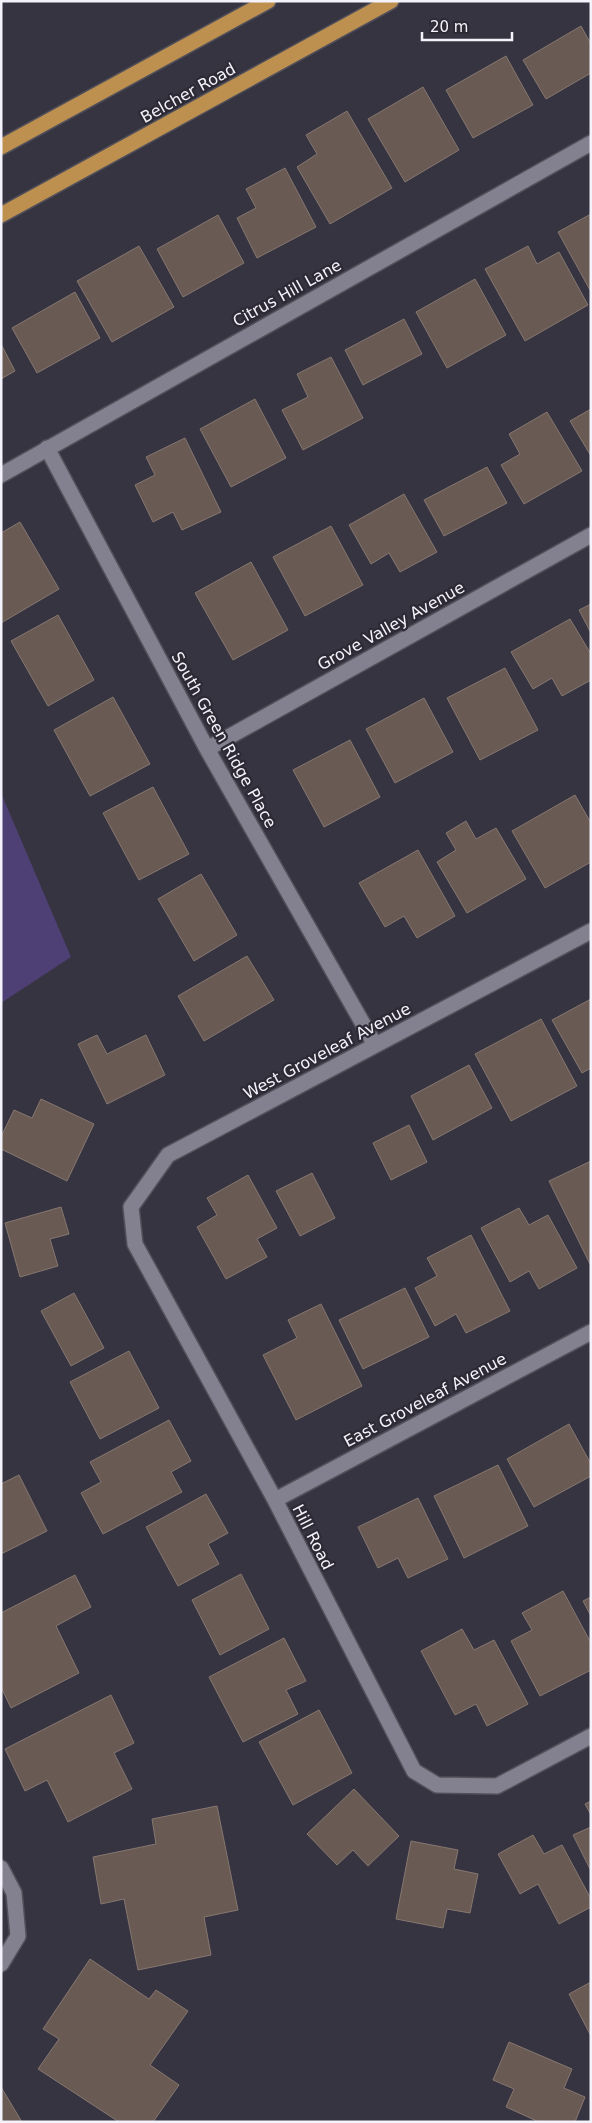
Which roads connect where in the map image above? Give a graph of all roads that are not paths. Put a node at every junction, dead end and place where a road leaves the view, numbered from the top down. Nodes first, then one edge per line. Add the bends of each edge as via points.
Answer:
1 (268, 1) edge
2 (391, 1) edge
3 (591, 144) edge
4 (1, 147) edge
5 (1, 214) edge
6 (46, 448) junction
7 (1, 475) edge
8 (591, 535) edge
9 (207, 748) junction
10 (591, 931) edge
11 (375, 1046) junction
12 (135, 1244) joint
13 (591, 1332) edge
14 (275, 1500) junction
15 (591, 1736) edge
16 (1, 1868) edge
17 (1, 1964) edge

1 - 4 main road
2 - 5 main road, Belcher Road
3 - 6 street, Citrus Hill Lane
6 - 7 street, Citrus Hill Lane
6 - 9 street, South Green Ridge Place
8 - 9 street, Grove Valley Avenue
9 - 11 street, South Green Ridge Place
10 - 11 street, West Groveleaf Avenue
11 - 12 street, West Groveleaf Avenue via 168,1155 131,1207
12 - 14 street, Hill Road
13 - 14 street, East Groveleaf Avenue
14 - 15 street, Hill Road via 414,1771 438,1785 497,1786
16 - 17 street via 14,1893 18,1936

